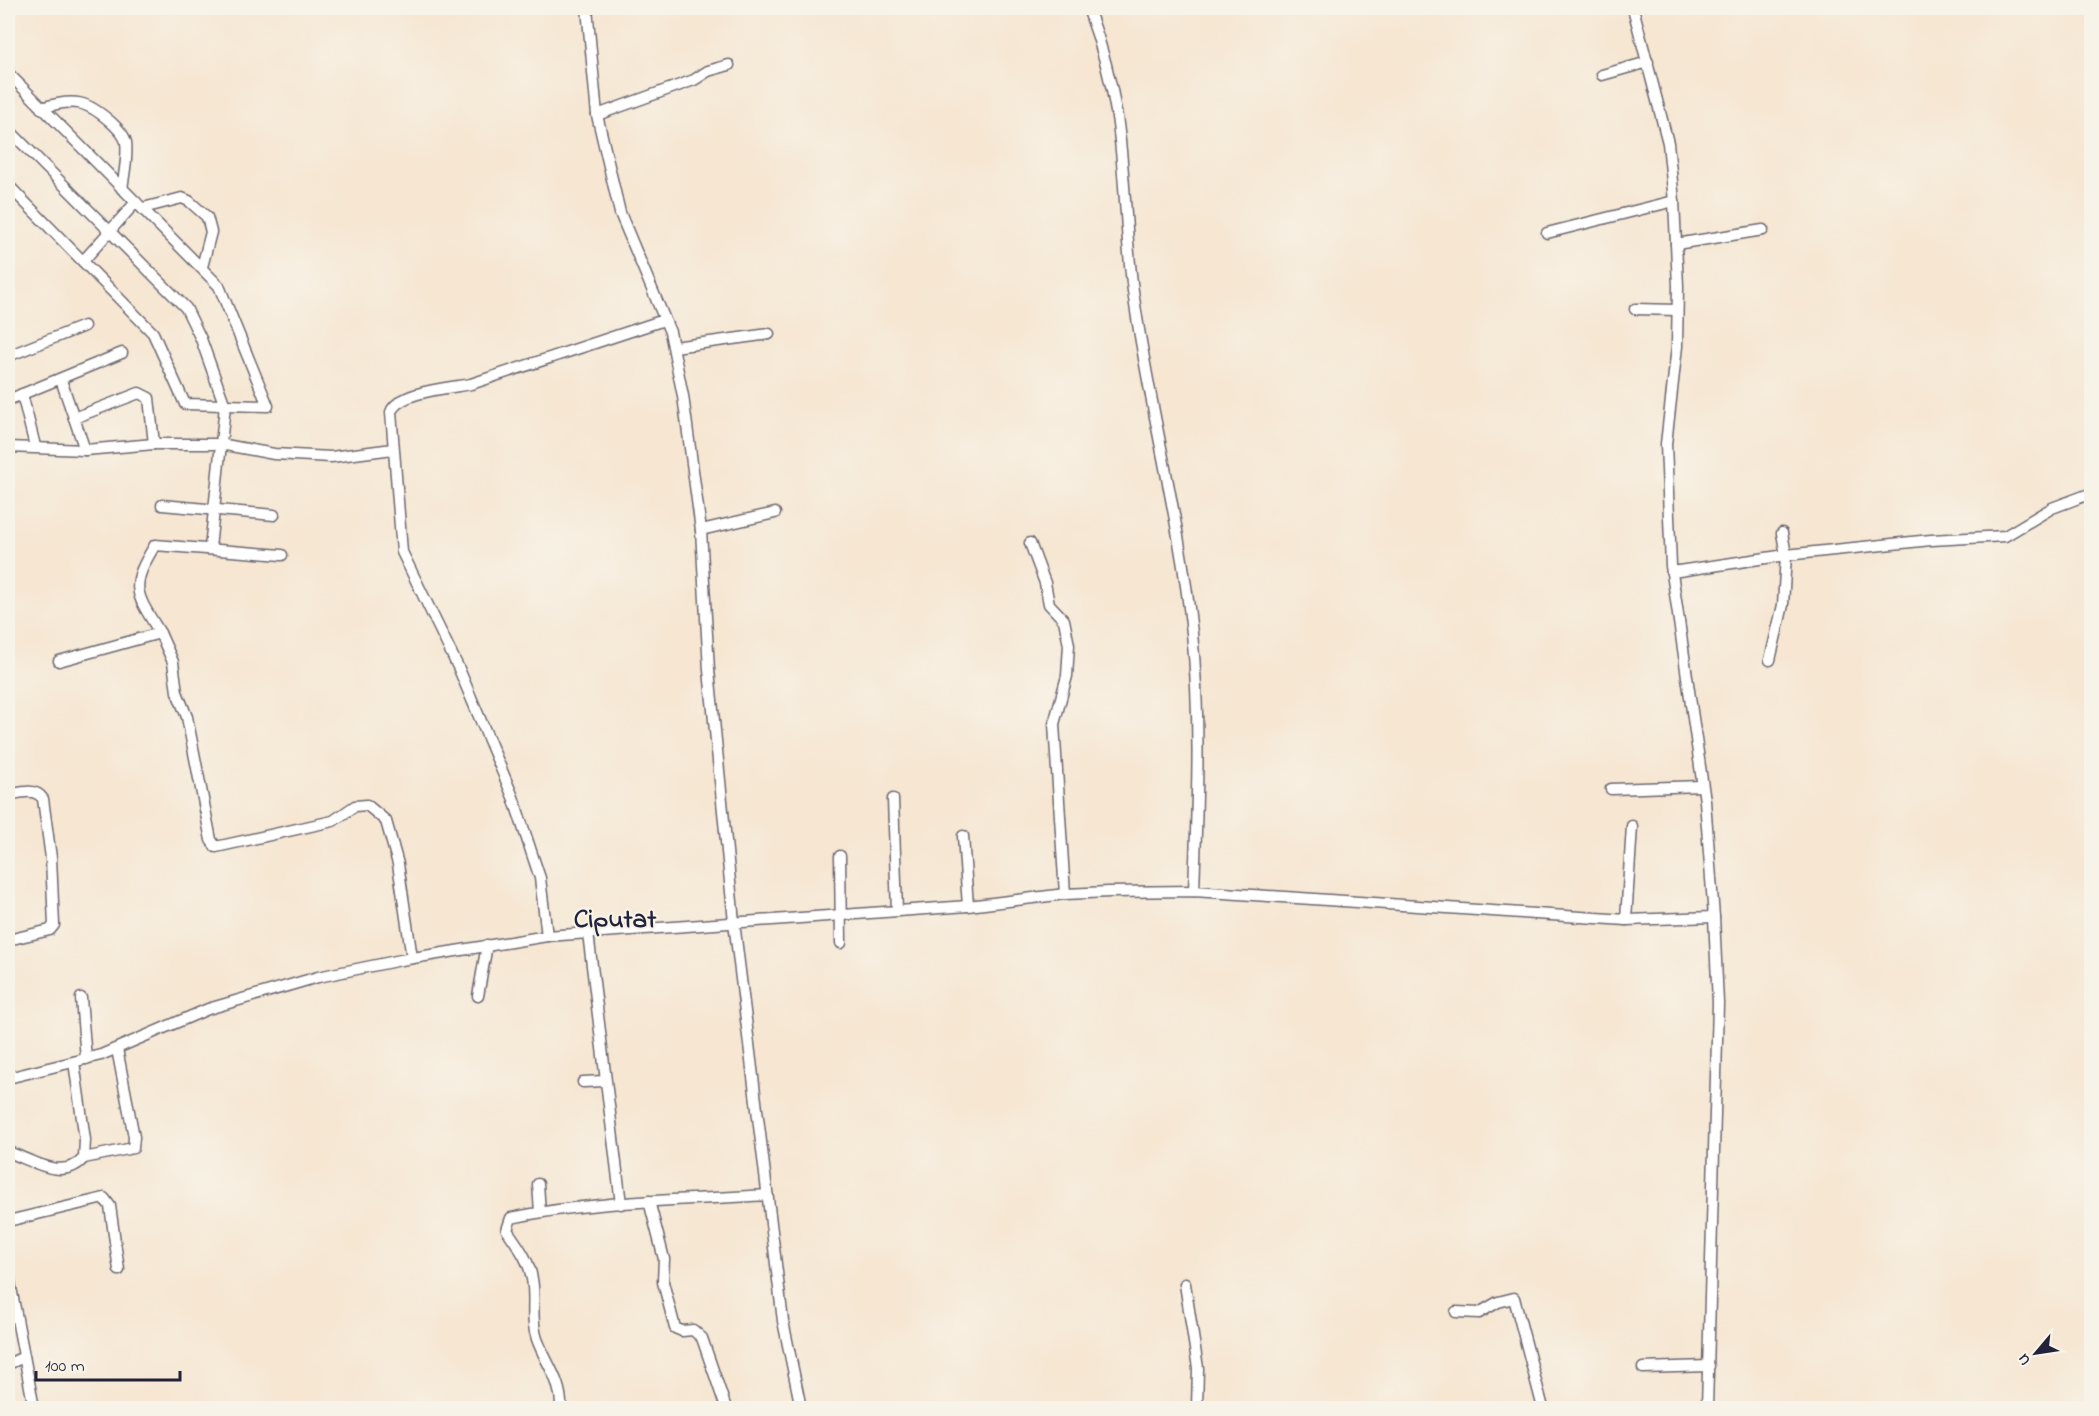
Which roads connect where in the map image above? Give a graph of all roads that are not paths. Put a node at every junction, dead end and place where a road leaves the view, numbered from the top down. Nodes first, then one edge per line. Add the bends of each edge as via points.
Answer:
1 (587, 8) edge
2 (1089, 8) edge
3 (1633, 8) edge
4 (1648, 62) junction
5 (729, 65) dead end
6 (8, 73) edge
7 (1602, 75) dead end
8 (41, 108) junction
9 (597, 115) junction
10 (8, 129) edge
11 (8, 185) edge
12 (122, 189) junction
13 (1674, 201) junction
14 (139, 205) junction
15 (1763, 230) dead end
16 (110, 231) junction
17 (1547, 233) dead end
18 (1676, 244) junction
19 (83, 261) junction
20 (202, 267) junction
21 (1635, 309) dead end
22 (1677, 310) junction
23 (664, 320) junction
24 (84, 326) dead end
25 (769, 334) dead end
26 (674, 347) junction
27 (122, 353) dead end
28 (8, 356) edge
29 (61, 380) junction
30 (22, 394) junction
31 (8, 400) edge
32 (225, 406) junction
33 (74, 418) junction
34 (154, 444) junction
35 (220, 444) junction
36 (35, 446) junction
37 (8, 447) edge
38 (393, 448) junction
39 (86, 450) junction
40 (2091, 493) edge
41 (162, 505) dead end
42 (214, 509) junction
43 (775, 513) dead end
44 (274, 515) dead end
45 (701, 530) junction
46 (1782, 533) dead end
47 (1029, 543) dead end
48 (210, 549) junction
49 (282, 555) dead end
50 (1786, 555) junction
51 (1672, 572) junction
52 (160, 633) junction
53 (1770, 660) dead end
54 (59, 661) dead end
55 (1702, 786) junction
56 (1611, 789) dead end
57 (8, 795) edge
58 (892, 799) dead end
59 (1632, 826) dead end
60 (963, 836) dead end
61 (840, 856) dead end
62 (1194, 891) junction
63 (1065, 894) junction
64 (968, 906) junction
65 (897, 911) junction
66 (841, 915) junction
67 (1714, 917) junction
68 (1626, 920) junction
69 (734, 922) junction
70 (588, 933) junction
71 (547, 936) junction
72 (8, 940) edge
73 (841, 943) dead end
74 (487, 945) junction
75 (412, 958) junction
76 (478, 996) dead end
77 (81, 998) dead end
78 (117, 1049) junction
79 (86, 1059) junction
80 (74, 1062) junction
81 (8, 1078) edge
82 (605, 1081) junction
83 (583, 1082) dead end
84 (8, 1152) edge
85 (84, 1158) junction
86 (538, 1184) dead end
87 (767, 1195) junction
88 (649, 1201) junction
89 (621, 1204) junction
90 (540, 1212) junction
91 (8, 1221) edge
92 (119, 1270) dead end
93 (8, 1272) edge
94 (1185, 1284) dead end
95 (1456, 1312) dead end
96 (24, 1357) junction
97 (8, 1364) edge
98 (1709, 1366) junction
99 (1643, 1368) dead end
100 (34, 1408) edge
101 (561, 1408) edge
102 (726, 1408) edge
103 (801, 1408) edge
104 (1197, 1408) edge
105 (1542, 1408) edge
106 (1707, 1408) edge

1 - 9 street
2 - 62 street via 1117,119 1125,235 1134,298 1191,630 1199,732
3 - 4 street
4 - 7 street
4 - 13 street via 1668,143
5 - 9 street
6 - 8 street
8 - 12 street
8 - 12 street via 66,101 88,104 121,132 126,149
9 - 23 street via 620,213
10 - 16 street
11 - 19 street
12 - 14 street
13 - 17 street
13 - 18 street
14 - 16 street
14 - 20 street
14 - 20 street via 182,198 207,217 211,231
15 - 18 street
16 - 19 street
16 - 32 street via 190,314
18 - 22 street
19 - 32 street via 153,333 184,403
20 - 32 street via 223,291 269,404
21 - 22 street
22 - 51 street via 1666,444
23 - 26 street
23 - 38 street via 471,384 401,399 391,412
24 - 28 street
25 - 26 street
26 - 45 street
27 - 29 street
29 - 30 street
29 - 33 street
30 - 31 street
30 - 36 street
32 - 35 street
33 - 34 street via 144,394 149,398
33 - 39 street
34 - 35 street
34 - 39 street
35 - 38 street via 274,454 331,457
35 - 42 street
36 - 37 street
36 - 39 street
38 - 71 street via 402,552 462,677 513,797 540,878
40 - 50 street via 2052,508 2005,536
41 - 42 street
42 - 44 street
42 - 48 street
43 - 45 street
45 - 69 street via 709,670
46 - 50 street
47 - 63 street via 1049,604 1064,620 1069,645 1069,668 1053,724
48 - 49 street
48 - 52 street via 155,545 140,569 137,594
50 - 51 street
50 - 53 street via 1783,605
51 - 55 street
52 - 54 street
52 - 75 street via 173,662 211,840 216,847 333,820 354,806 367,806 386,821 398,864
55 - 56 street
55 - 67 street
57 - 72 street via 32,791 43,799 54,925 50,930
58 - 65 street
59 - 68 street
60 - 64 street
61 - 66 street
62 - 63 street
62 - 68 street
63 - 64 street
64 - 65 street
65 - 66 street
66 - 69 street
66 - 73 street
67 - 68 street
67 - 98 street via 1718,1003
69 - 70 street
69 - 87 street
70 - 71 street
70 - 82 street
71 - 74 street
74 - 75 street
74 - 76 street
75 - 78 street via 318,977 208,1009
77 - 79 street
78 - 79 street
78 - 85 street via 134,1146 131,1150
79 - 80 street
80 - 81 street
80 - 85 street
82 - 83 street
82 - 89 street
84 - 85 street via 54,1169 73,1167
86 - 90 street
87 - 88 street
87 - 103 street via 783,1321
88 - 89 street
88 - 102 street via 664,1259 663,1282 675,1328 693,1330 702,1338
89 - 90 street
90 - 101 street via 511,1218 507,1230 527,1259 533,1281 533,1323 537,1340 555,1373
91 - 92 street via 104,1198 110,1206
93 - 96 street
94 - 104 street via 1198,1368
95 - 105 street via 1479,1313 1514,1298
96 - 97 street
96 - 100 street
98 - 99 street
98 - 106 street

